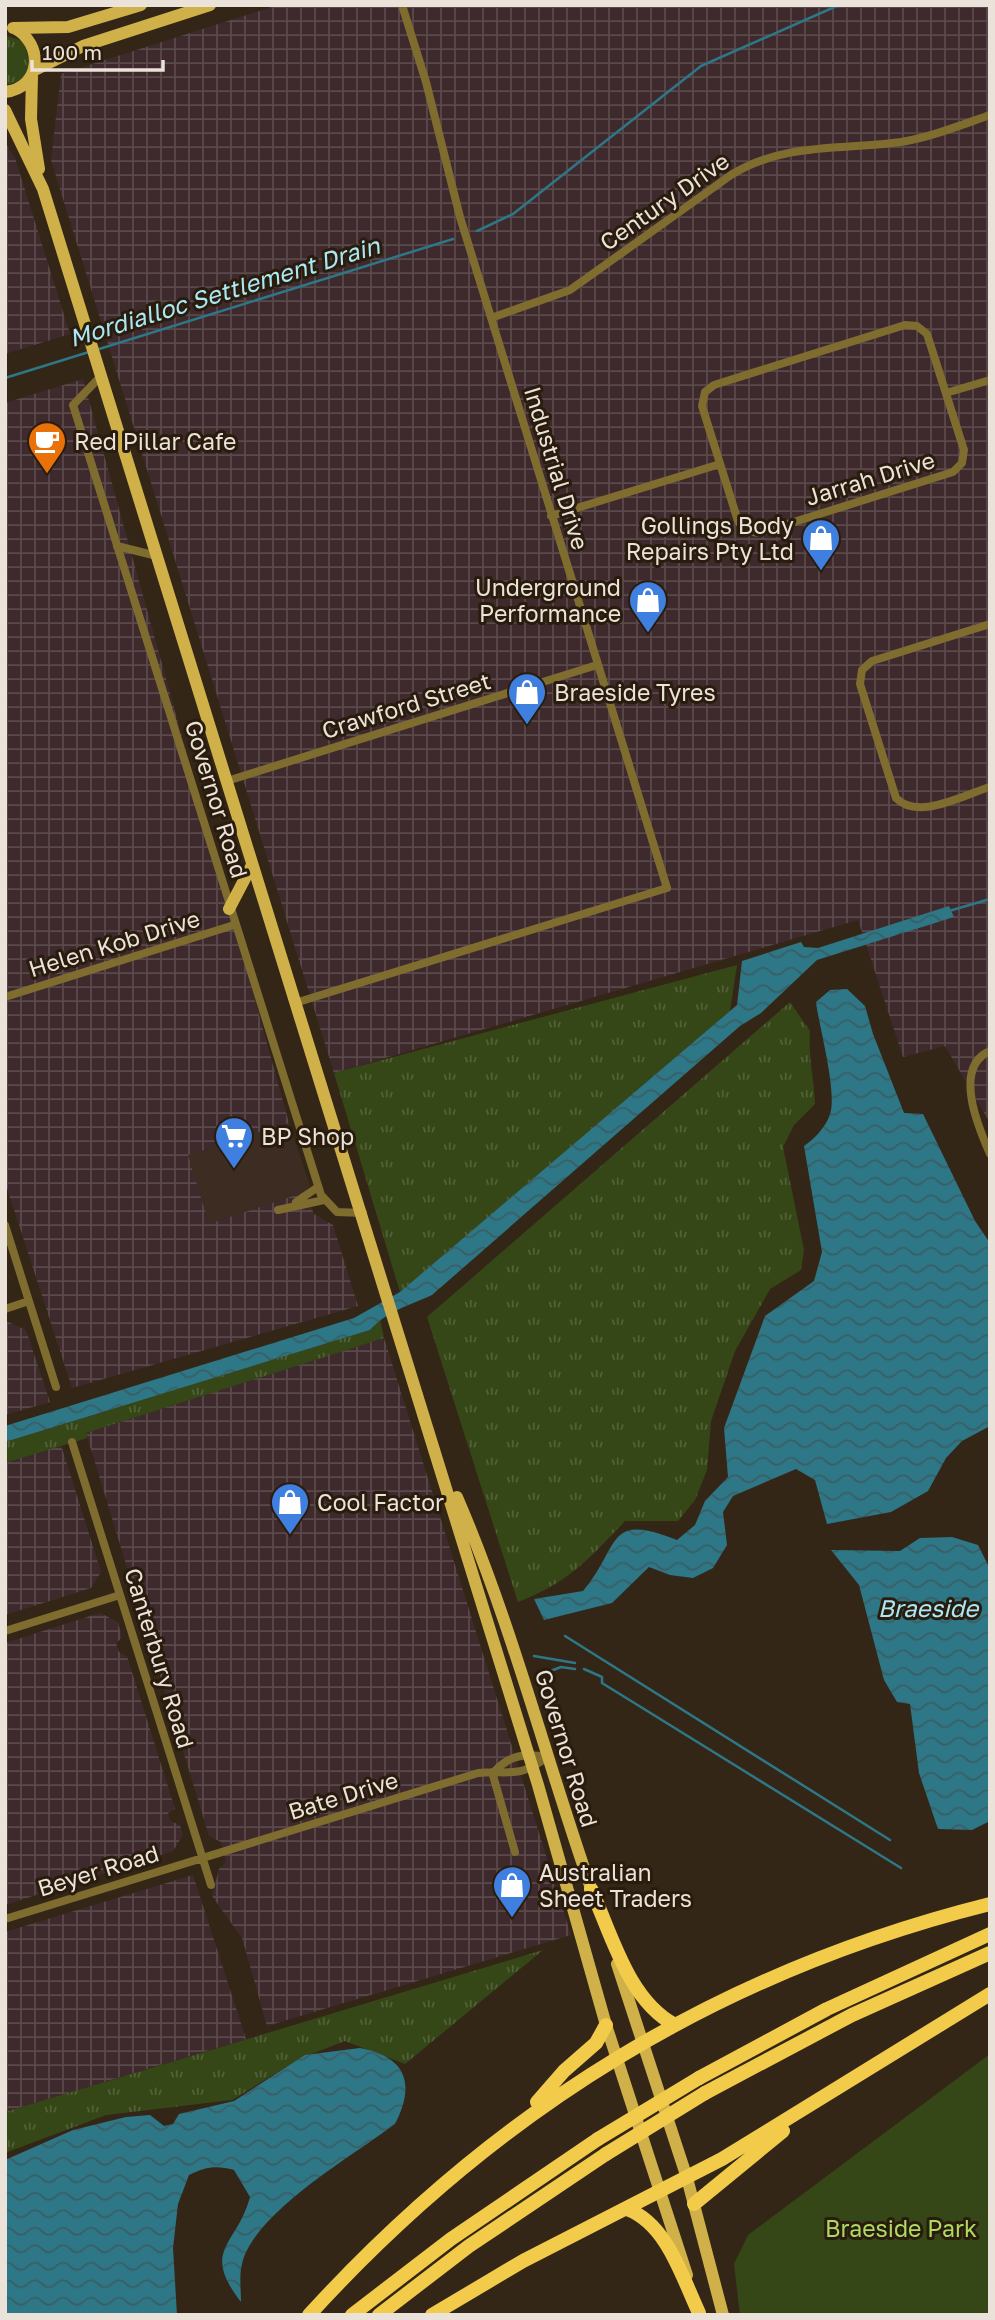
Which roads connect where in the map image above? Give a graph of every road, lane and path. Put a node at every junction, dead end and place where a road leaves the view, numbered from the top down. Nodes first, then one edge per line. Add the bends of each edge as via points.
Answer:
1 (141, 5) edge
2 (210, 5) edge
3 (402, 5) edge
4 (9, 27) edge
5 (33, 73) junction
6 (5, 92) edge
7 (5, 110) edge
8 (990, 115) edge
9 (43, 189) junction
10 (491, 318) junction
11 (101, 376) junction
12 (990, 380) edge
13 (946, 393) junction
14 (720, 464) junction
15 (551, 516) junction
16 (117, 546) junction
17 (157, 556) junction
18 (990, 624) edge
19 (597, 666) junction
20 (227, 781) junction
21 (990, 787) edge
22 (252, 865) junction
23 (229, 909) junction
24 (234, 925) junction
25 (5, 997) edge
26 (295, 1003) junction
27 (990, 1051) edge
28 (990, 1154) edge
29 (318, 1187) junction
30 (324, 1199) junction
31 (294, 1204) junction
32 (278, 1210) dead end
33 (363, 1213) junction
34 (5, 1225) edge
35 (29, 1301) junction
36 (5, 1309) edge
37 (56, 1387) dead end
38 (432, 1439) junction
39 (72, 1442) dead end
40 (120, 1595) junction
41 (5, 1631) edge
42 (528, 1754) junction
43 (547, 1757) junction
44 (533, 1768) junction
45 (493, 1772) junction
46 (515, 1852) dead end
47 (202, 1857) junction
48 (211, 1885) dead end
49 (591, 1889) junction
50 (990, 1904) edge
51 (5, 1919) edge
52 (990, 1934) edge
53 (990, 1953) edge
54 (990, 1994) edge
55 (606, 2025) junction
56 (675, 2025) junction
57 (643, 2042) junction
58 (617, 2058) junction
59 (805, 2111) junction
60 (522, 2119) junction
61 (687, 2178) junction
62 (662, 2191) junction
63 (694, 2204) junction
64 (627, 2209) junction
65 (699, 2314) edge
66 (309, 2315) edge
67 (352, 2315) edge
68 (379, 2315) edge
69 (432, 2315) edge
70 (723, 2315) edge

1 - 4 main road via 68,27
2 - 5 main road via 83,46
3 - 10 street, Industrial Drive
4 - 5 main road, Governor Road via 30,40 36,60
5 - 6 main road via 19,89
5 - 9 main road, Governor Road via 31,119
7 - 9 main road, Governor Road
8 - 10 street, Century Drive via 909,140 811,148 751,164 561,296
9 - 11 main road, Governor Road
10 - 15 street, Industrial Drive
11 - 16 street, Governor Road via 73,405
11 - 17 main road, Governor Road
12 - 13 street
13 - 14 street, Jarrah Drive via 927,334 917,326 905,325 714,385 705,392 702,406
13 - 14 street, Jarrah Drive via 964,450 962,463 953,472 759,533 747,531 738,521
14 - 15 street
15 - 19 street, Industrial Drive
16 - 17 street
16 - 23 street, Governor Road
17 - 20 main road, Governor Road
18 - 21 street via 872,661 862,670 860,684 896,798 905,808 918,809
19 - 20 street, Crawford Street
19 - 26 street, Industrial Drive via 667,888
20 - 22 main road, Governor Road
22 - 23 main road
22 - 26 main road, Governor Road
23 - 24 street, Governor Road
24 - 25 street, Helen Kob Drive
24 - 29 street, Governor Road
26 - 33 main road, Governor Road
27 - 28 street via 973,1068 971,1087 974,1111
29 - 30 street, Governor Road
29 - 31 street
30 - 31 street
30 - 33 street via 337,1212
31 - 32 street
33 - 38 main road, Governor Road via 383,1293
34 - 35 street
35 - 36 street
35 - 37 street
38 - 42 main road, Governor Road
38 - 43 main road, Governor Road via 500,1604
39 - 40 street, Canterbury Road
40 - 41 street
40 - 47 street, Canterbury Road
42 - 43 street
42 - 44 main road, Governor Road
42 - 45 street, Bate Drive via 504,1761
43 - 44 street, Bate Drive
43 - 49 main road, Governor Road
44 - 45 street, Bate Drive via 509,1775
44 - 55 main road, Governor Road
45 - 46 street
45 - 47 street, Bate Drive
47 - 48 street, Canterbury Road
47 - 51 street, Beyer Road
49 - 56 highway via 637,1990 650,2008
49 - 57 main road, Governor Road
50 - 56 highway via 903,1928 810,1962
52 - 67 highway, bridge via 827,2009 699,2078 598,2139 451,2239
53 - 68 highway, bridge via 852,2015 705,2093 469,2246
54 - 59 highway
55 - 58 main road, Governor Road
55 - 60 highway via 596,2043 564,2070
56 - 57 highway
57 - 58 highway
57 - 61 main road, Governor Road
58 - 60 highway
58 - 62 main road, Governor Road
59 - 61 highway
59 - 63 highway
60 - 66 highway via 407,2217
61 - 62 highway
61 - 63 main road, Governor Road
62 - 64 highway
62 - 65 main road, Governor Road
63 - 70 main road, Governor Road
64 - 65 highway via 646,2219 660,2236
64 - 69 highway

